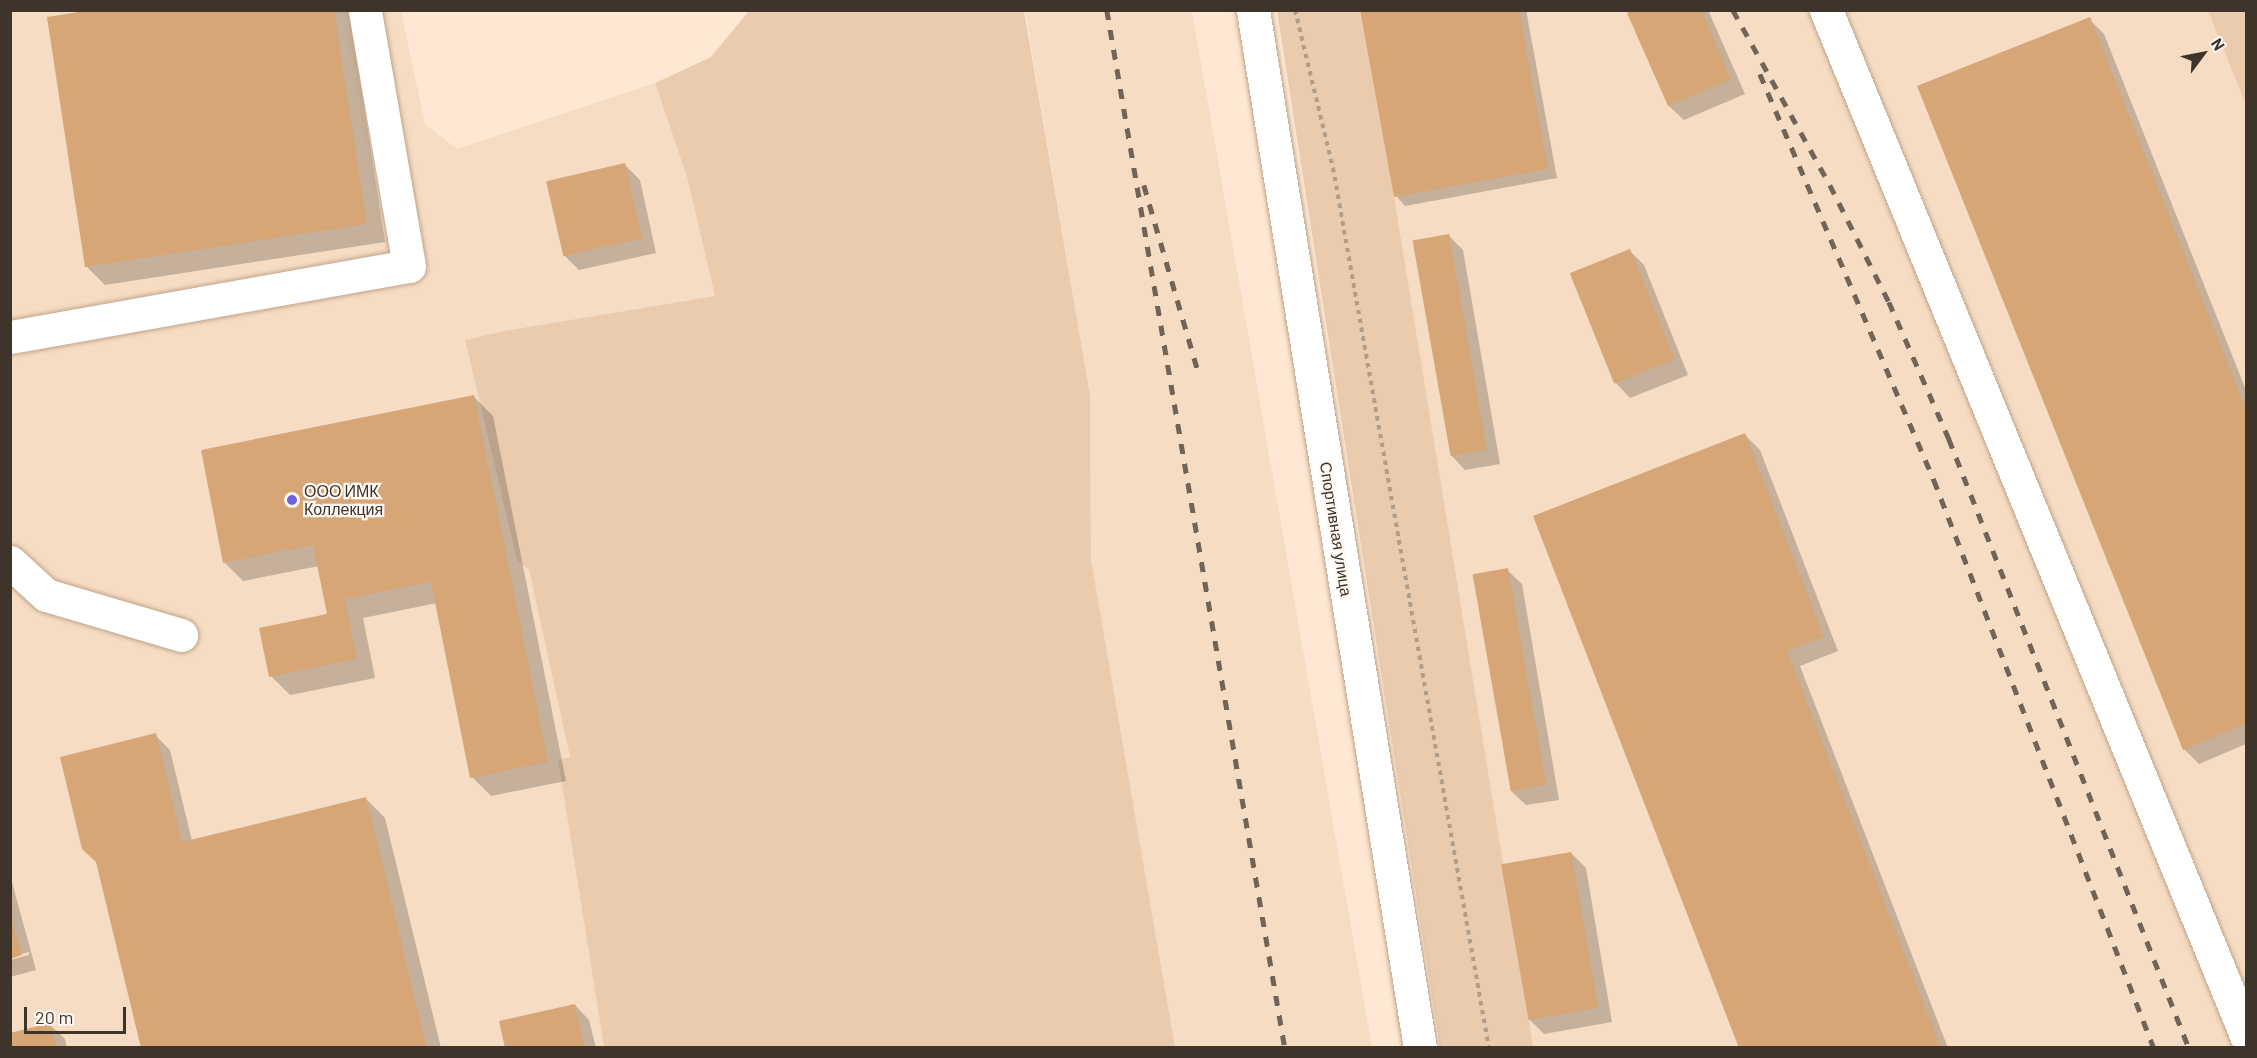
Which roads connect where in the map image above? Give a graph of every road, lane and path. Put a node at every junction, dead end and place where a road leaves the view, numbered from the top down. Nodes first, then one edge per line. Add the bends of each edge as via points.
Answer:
1 (365, 10) edge
2 (1253, 10) edge
3 (1295, 10) edge
4 (1826, 10) edge
5 (10, 337) edge
6 (10, 562) edge
7 (181, 635) dead end
8 (2247, 1035) edge
9 (1420, 1047) edge
10 (1489, 1047) edge

1 - 5 street via 409,266
2 - 9 street, Спортивная улица
3 - 10 path via 1334,168
4 - 8 street
6 - 7 street via 46,595

